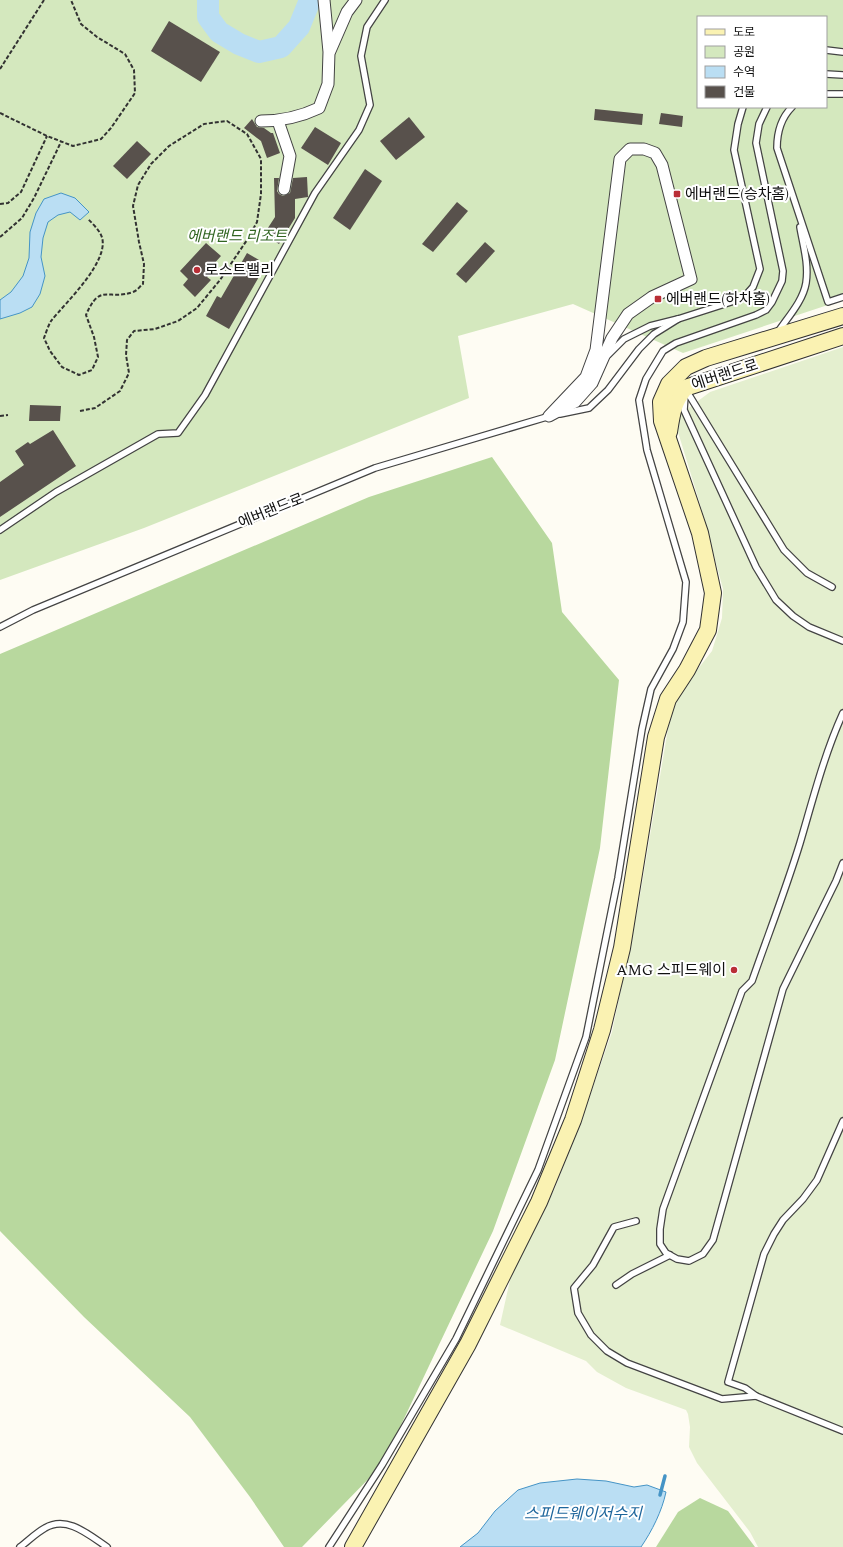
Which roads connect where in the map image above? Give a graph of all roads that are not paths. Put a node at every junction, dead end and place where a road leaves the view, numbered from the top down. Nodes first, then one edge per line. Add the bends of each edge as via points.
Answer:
1 (324, 0) edge
2 (356, 0) edge
3 (385, 0) edge
4 (827, 50) edge
5 (329, 52) junction
6 (843, 52) edge
7 (827, 74) edge
8 (843, 75) edge
9 (827, 94) edge
10 (843, 94) edge
11 (743, 108) edge
12 (766, 108) edge
13 (791, 108) edge
14 (261, 121) dead end
15 (278, 121) junction
16 (284, 189) dead end
17 (798, 211) junction
18 (843, 297) edge
19 (843, 316) edge
20 (678, 319) junction
21 (776, 336) junction
22 (843, 336) edge
23 (602, 362) junction
24 (586, 377) junction
25 (685, 388) junction
26 (549, 416) junction
27 (668, 437) junction
28 (0, 530) edge
29 (832, 587) dead end
30 (0, 626) edge
31 (843, 641) edge
32 (843, 713) edge
33 (843, 863) edge
34 (843, 1121) edge
35 (636, 1221) dead end
36 (670, 1255) junction
37 (616, 1285) dead end
38 (756, 1396) junction
39 (843, 1431) edge
40 (20, 1547) edge
41 (107, 1547) edge
42 (329, 1547) edge
43 (353, 1547) edge

1 - 5 street
2 - 5 street
3 - 28 lane via 367,27 361,56 370,105 359,130 315,193 205,395 178,433 158,434 56,492
4 - 6 lane
5 - 15 street via 328,84 319,108 303,116
7 - 8 lane
9 - 10 lane
11 - 20 lane via 734,150 760,269 758,277 745,296
12 - 42 lane via 758,124 756,144 781,258 782,281 766,310 676,343 663,351 646,379 639,400 647,450 686,582 683,622 673,649 651,689 618,878 586,1037 538,1170 456,1339 382,1465
13 - 17 lane via 781,124 777,148
14 - 15 street
15 - 16 street via 290,156
17 - 18 lane via 828,302
17 - 21 lane via 807,265 806,283 799,301
19 - 21 street, 에버랜드로
20 - 23 lane via 650,326 624,339
20 - 26 lane, 에버랜드로 via 654,334 608,390 589,408
21 - 27 street, 에버랜드로 via 686,367 669,384 661,402 662,421
22 - 25 street, 에버랜드로
23 - 24 lane
23 - 24 street via 612,338 628,314 652,297 691,279 662,165 655,153 644,149 630,149 620,159 596,350
23 - 26 street via 592,383 575,402
24 - 26 street
25 - 27 street, 에버랜드로 via 676,399
25 - 29 lane via 784,550 807,573
25 - 31 lane via 684,410 756,567 776,600 809,627
26 - 30 lane, 에버랜드로 via 375,468
27 - 43 street via 700,533 713,593 708,630 668,699 656,738 622,948 602,1030 573,1120 539,1202 468,1344
32 - 36 lane via 835,730 787,884 752,981 742,991 663,1209 660,1244
33 - 36 lane via 783,989 713,1240 703,1254 689,1261
34 - 38 lane via 817,1180 783,1220 764,1254 728,1382
35 - 38 lane via 614,1227 593,1265 574,1288 578,1313 591,1335 607,1351 627,1363 722,1399
36 - 37 lane
38 - 39 lane
40 - 41 lane via 45,1528 54,1524 68,1524

